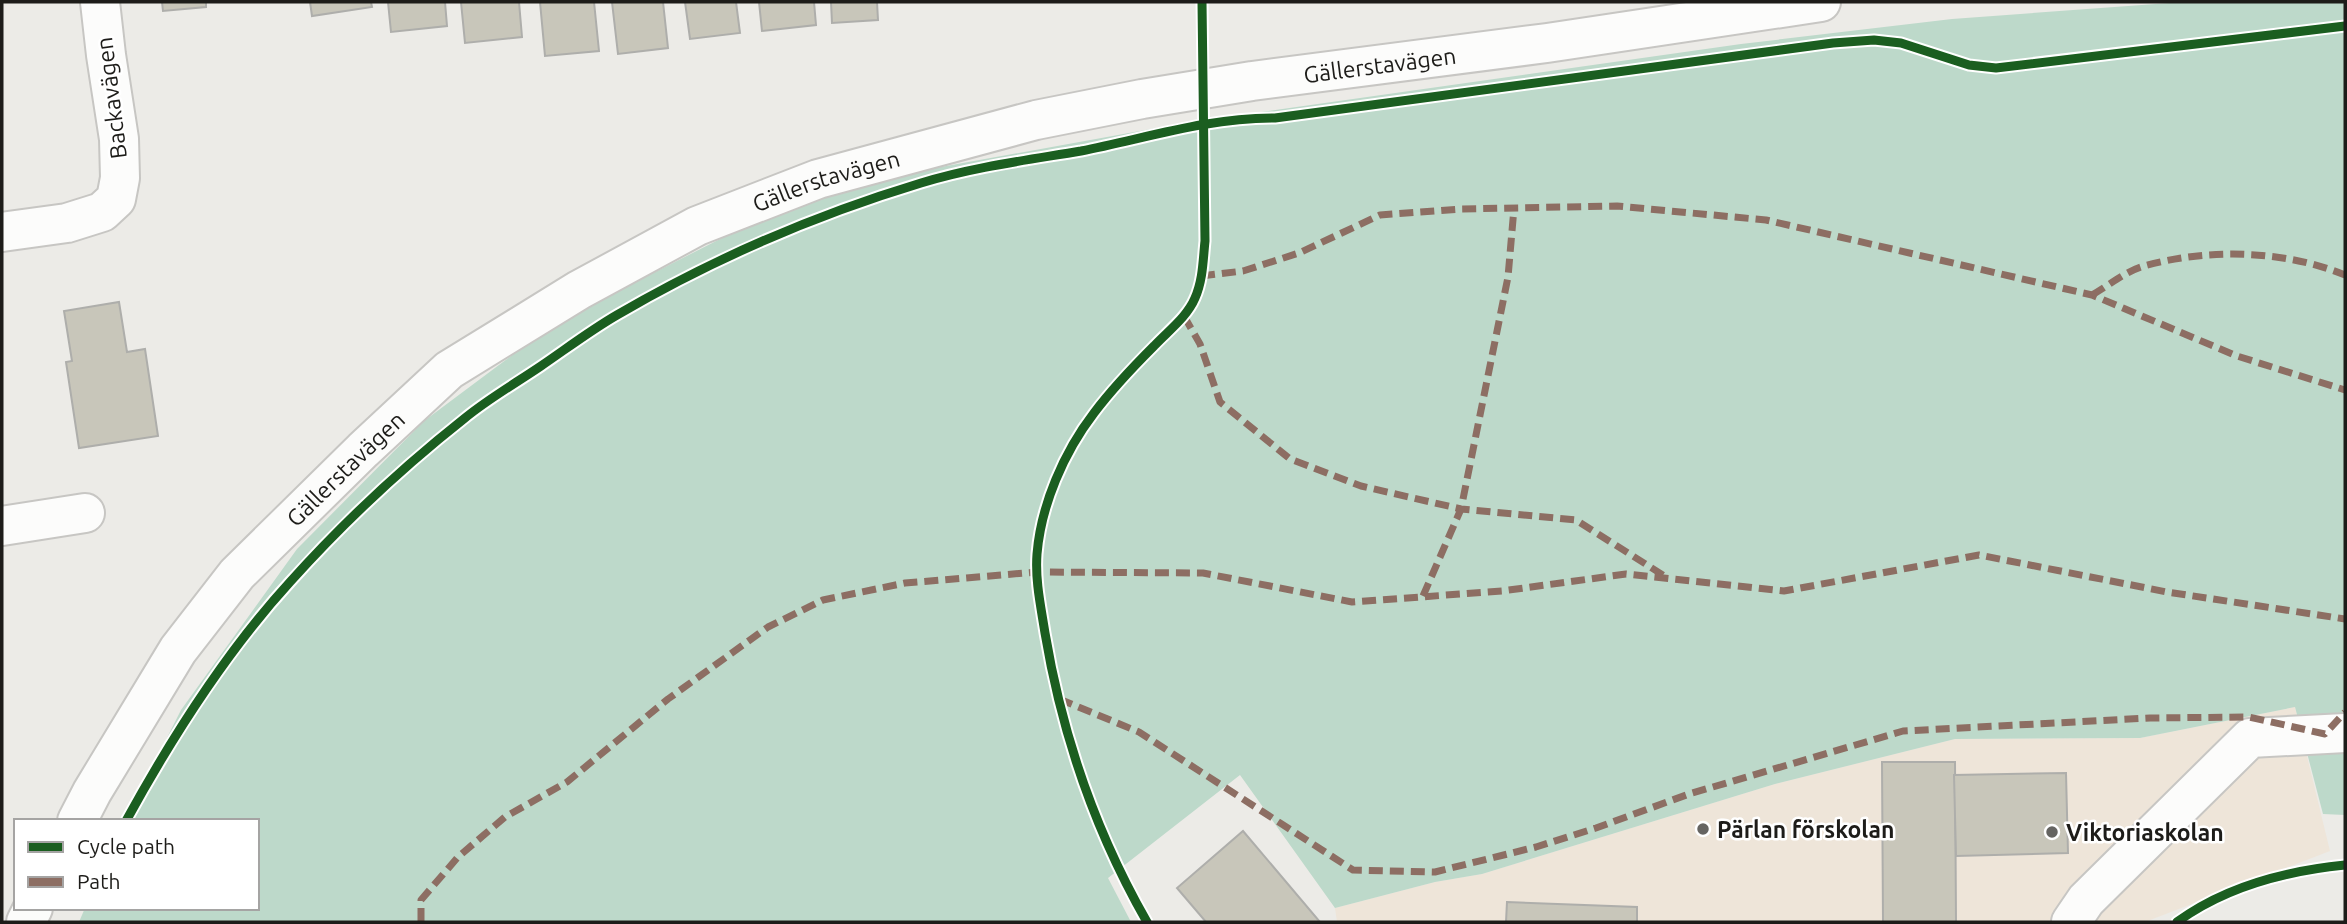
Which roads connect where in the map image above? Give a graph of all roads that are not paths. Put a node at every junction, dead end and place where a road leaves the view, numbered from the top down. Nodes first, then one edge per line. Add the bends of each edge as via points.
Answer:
1 (100, 2) edge
2 (1821, 2) edge
3 (2, 232) edge
4 (85, 513) dead end
5 (2, 526) edge
6 (2345, 733) edge
7 (78, 819) edge
8 (2071, 922) edge

1 - 3 street, Backavägen via 119,139 116,199 102,212 67,223
2 - 7 street, Gällerstavägen via 1252,80 1062,115 818,179 697,226 579,290 449,370 363,450 237,574 178,650
4 - 5 street
6 - 8 street via 2250,738 2086,900

